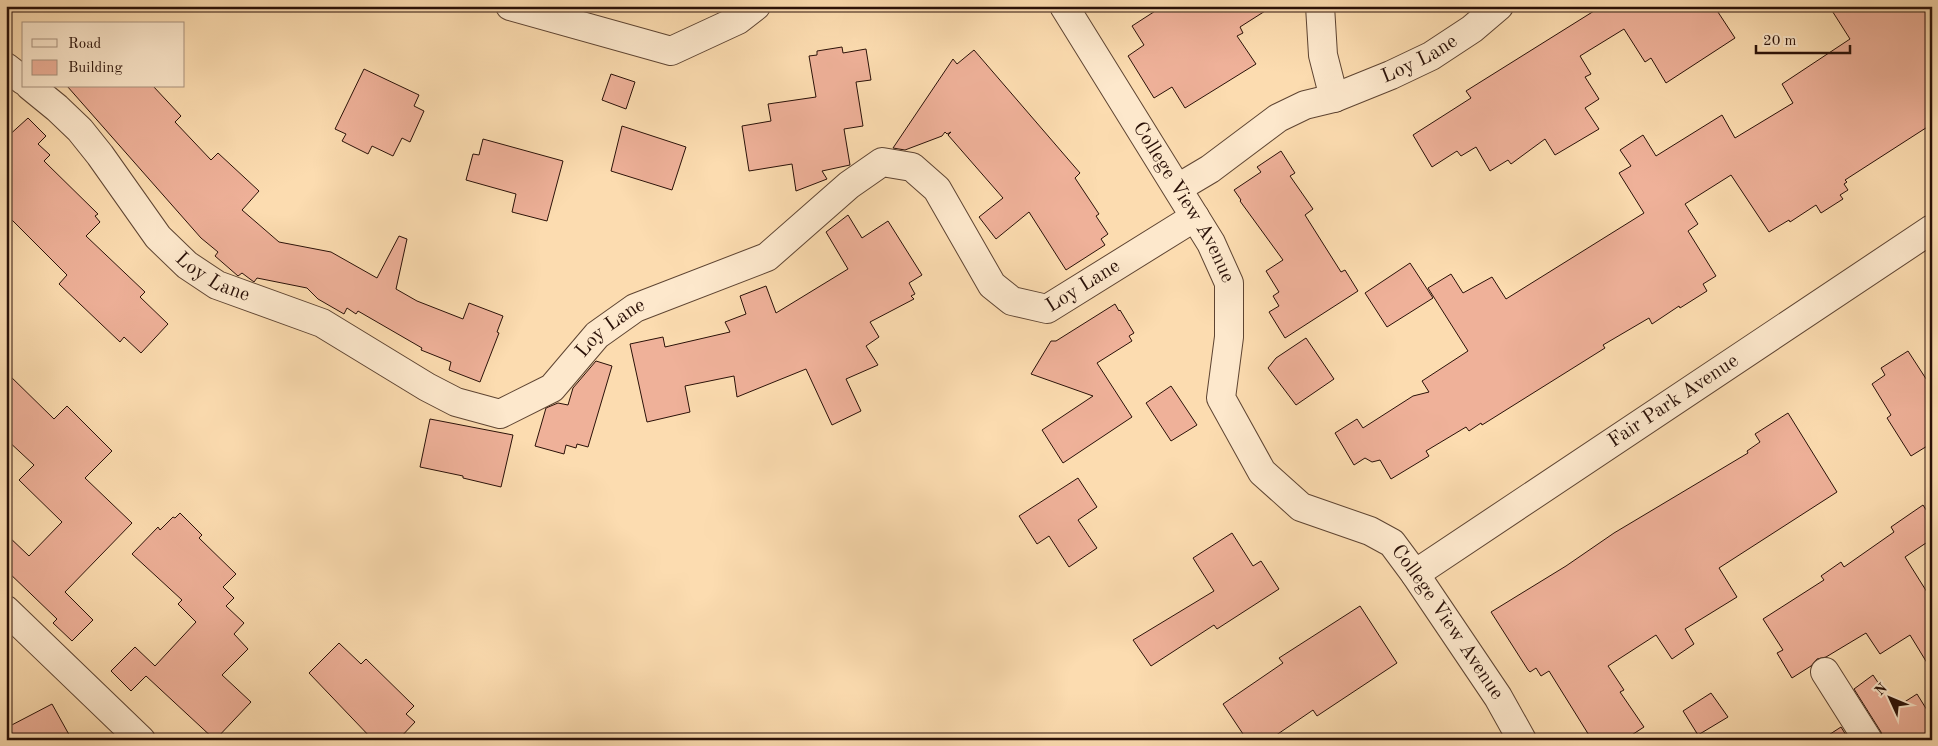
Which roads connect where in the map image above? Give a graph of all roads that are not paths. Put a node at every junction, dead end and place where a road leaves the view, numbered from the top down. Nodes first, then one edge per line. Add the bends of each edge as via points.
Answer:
1 (510, 6) edge
2 (1064, 6) edge
3 (1320, 6) edge
4 (1499, 6) edge
5 (742, 11) edge
6 (6, 67) edge
7 (22, 79) edge
8 (32, 88) edge
9 (1334, 98) junction
10 (1178, 188) junction
11 (1195, 217) junction
12 (1932, 229) edge
13 (1415, 574) junction
14 (6, 610) edge
15 (1825, 672) dead end
16 (140, 740) edge
17 (1522, 740) edge
18 (1868, 740) edge

1 - 5 street via 671,51
2 - 10 street, College View Avenue
3 - 9 street via 1323,55
4 - 9 street, Loy Lane via 1472,29 1431,56
6 - 7 street
8 - 11 street, Loy Lane via 80,130 158,237 186,265 217,285 322,323 427,388 456,402 500,414 552,388 596,335 635,308 767,257 849,185 882,162 912,167 937,189 992,284 1012,302 1047,309
9 - 10 street, Loy Lane via 1305,105 1278,118 1210,169
10 - 11 street, College View Avenue
11 - 13 street, College View Avenue via 1229,283 1229,337 1222,398 1262,472 1301,507 1370,531 1392,544
12 - 13 street, Fair Park Avenue
13 - 17 street, College View Avenue via 1498,697
14 - 16 street
15 - 18 street

